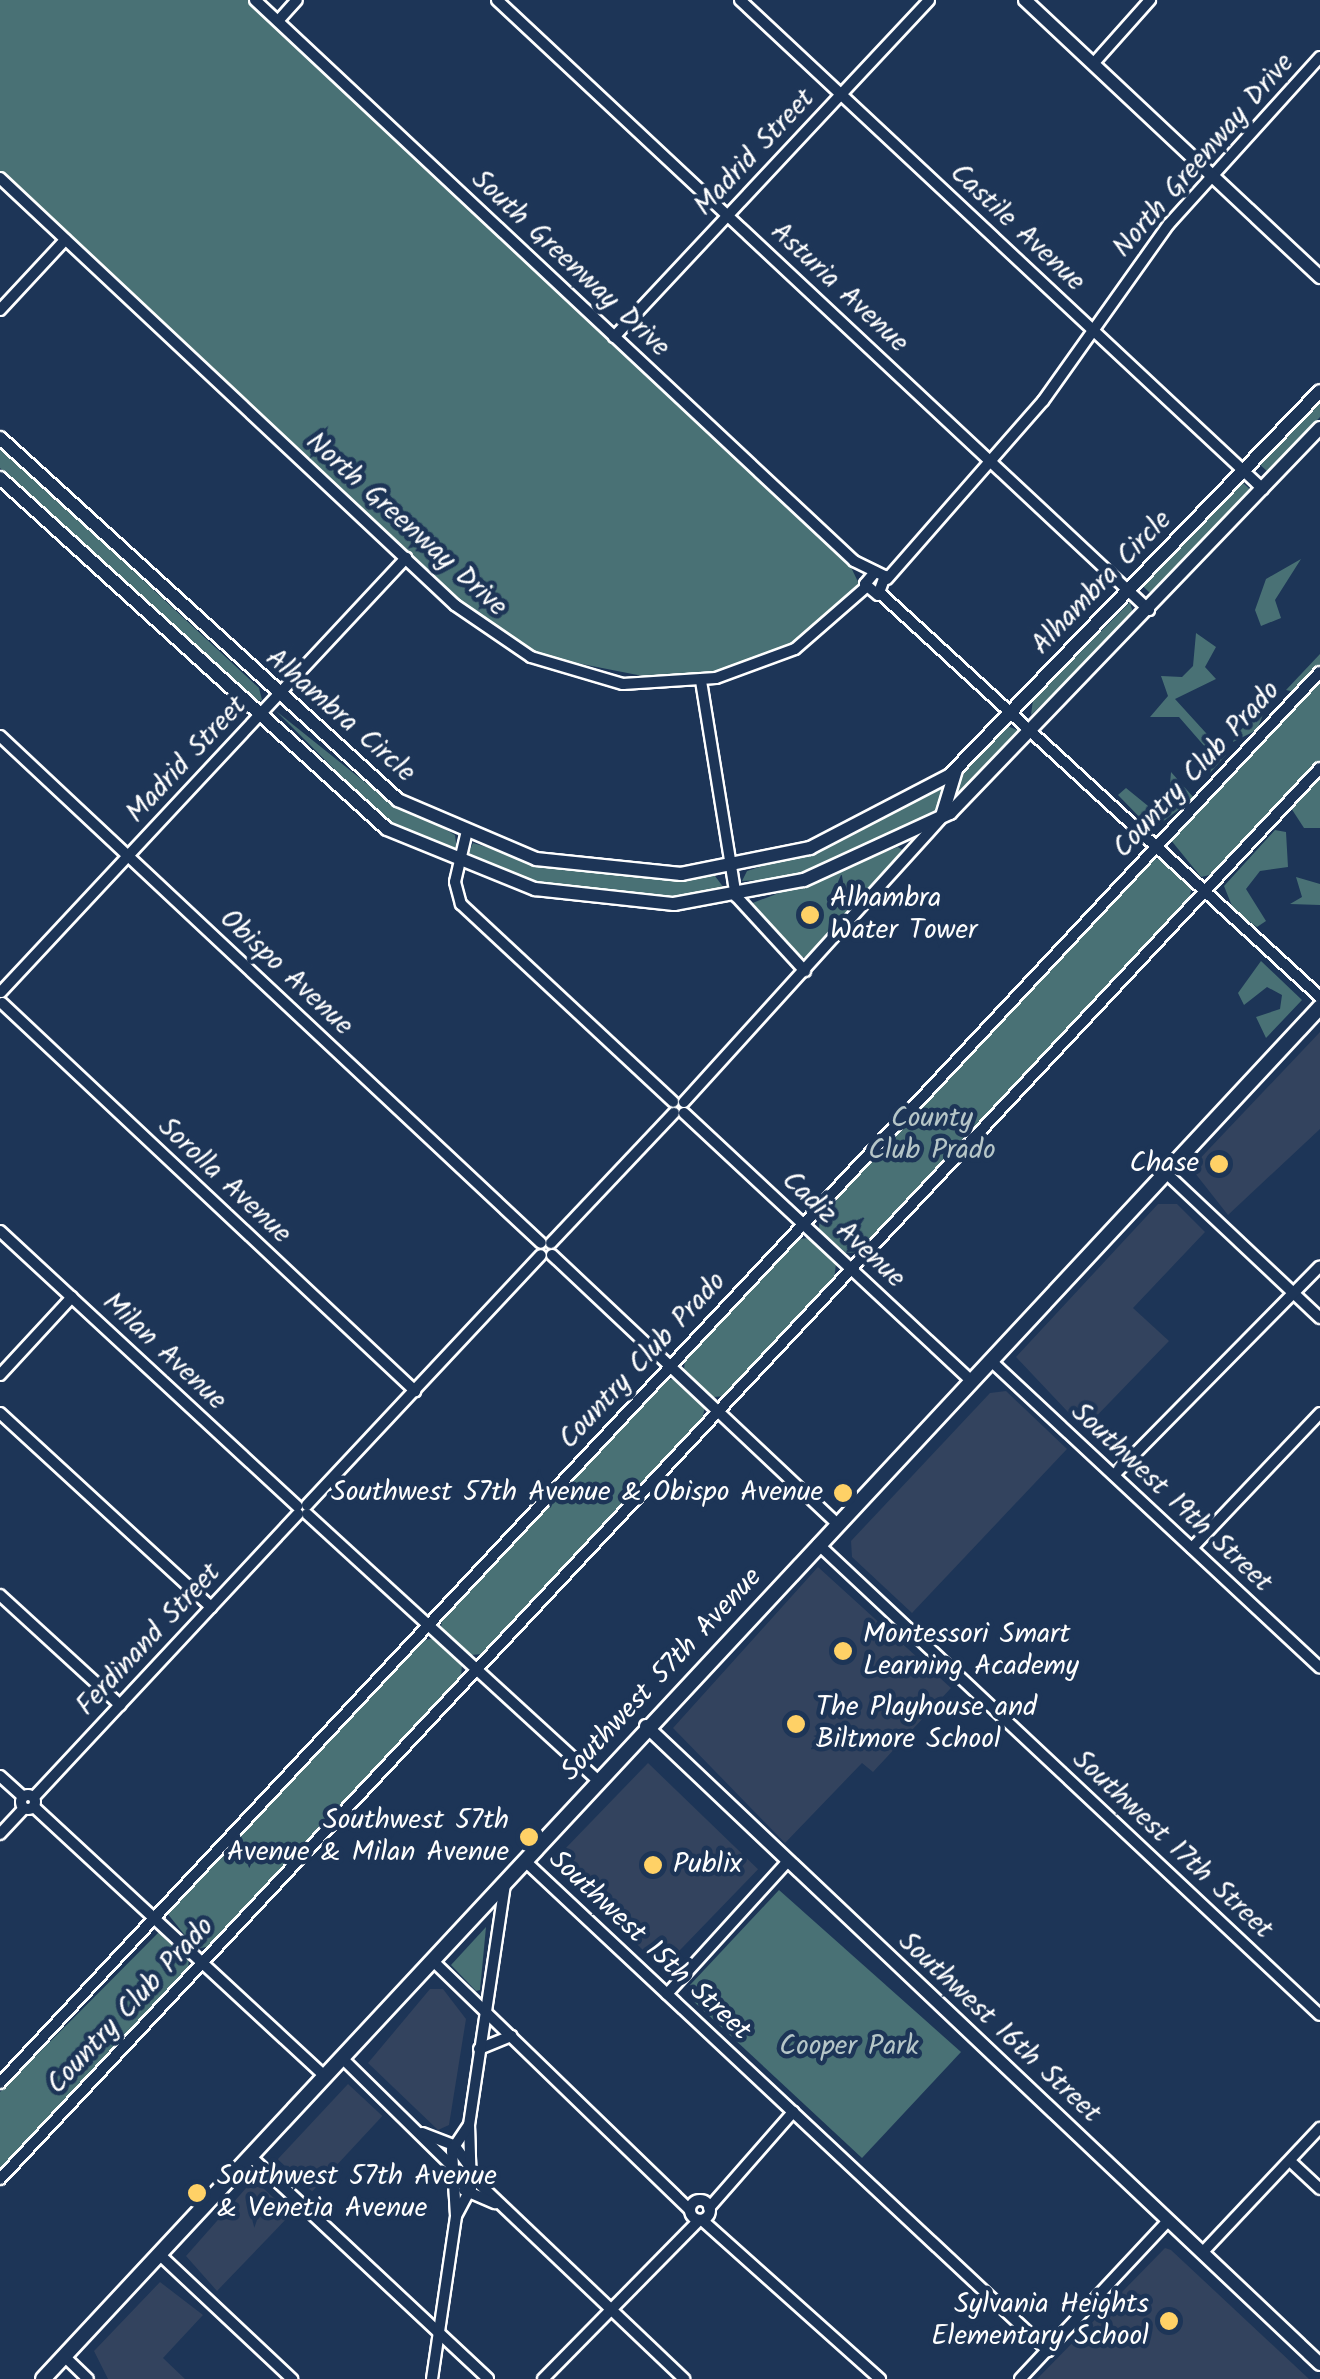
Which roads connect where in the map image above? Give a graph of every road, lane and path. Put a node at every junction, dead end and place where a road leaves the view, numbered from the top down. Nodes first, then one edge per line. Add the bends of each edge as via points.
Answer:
1 (255, 0) edge
2 (297, 0) edge
3 (498, 0) edge
4 (740, 0) edge
5 (929, 0) edge
6 (1025, 0) edge
7 (1150, 0) edge
8 (278, 21) junction
9 (1320, 58) edge
10 (1093, 64) junction
11 (841, 94) junction
12 (1212, 176) junction
13 (0, 178) edge
14 (728, 216) junction
15 (65, 240) junction
16 (1320, 277) edge
17 (0, 310) edge
18 (1092, 330) junction
19 (614, 337) junction
20 (1320, 390) edge
21 (1320, 428) edge
22 (0, 438) edge
23 (990, 460) junction
24 (1245, 472) junction
25 (0, 478) edge
26 (1263, 490) junction
27 (406, 558) junction
28 (854, 561) junction
29 (882, 577) junction
30 (872, 590) junction
31 (1129, 591) junction
32 (900, 604) junction
33 (1149, 610) junction
34 (1320, 672) edge
35 (701, 681) junction
36 (277, 697) junction
37 (1014, 711) junction
38 (257, 718) junction
39 (1036, 732) junction
40 (0, 736) edge
41 (1320, 768) edge
42 (956, 770) junction
43 (941, 818) junction
44 (466, 835) junction
45 (1158, 845) junction
46 (128, 856) junction
47 (460, 863) junction
48 (731, 868) junction
49 (1205, 890) junction
50 (736, 896) junction
51 (806, 971) junction
52 (1320, 997) edge
53 (1, 998) edge
54 (1320, 1007) edge
55 (678, 1108) junction
56 (1166, 1172) junction
57 (803, 1224) junction
58 (0, 1231) edge
59 (546, 1249) junction
60 (1320, 1266) edge
61 (851, 1270) junction
62 (1291, 1292) junction
63 (72, 1297) junction
64 (1320, 1318) edge
65 (990, 1360) junction
66 (670, 1365) junction
67 (0, 1375) edge
68 (971, 1381) junction
69 (415, 1391) junction
70 (718, 1410) junction
71 (0, 1413) edge
72 (1320, 1413) edge
73 (1114, 1475) junction
74 (302, 1510) junction
75 (837, 1524) junction
76 (818, 1544) junction
77 (1192, 1548) junction
78 (0, 1594) edge
79 (210, 1607) junction
80 (428, 1625) junction
81 (1320, 1668) edge
82 (476, 1670) junction
83 (120, 1705) junction
84 (646, 1726) junction
85 (0, 1776) edge
86 (597, 1780) junction
87 (29, 1803) junction
88 (0, 1834) edge
89 (525, 1861) junction
90 (788, 1862) junction
91 (506, 1882) junction
92 (154, 1918) junction
93 (433, 1960) junction
94 (202, 1962) junction
95 (666, 1994) junction
96 (484, 2008) junction
97 (1320, 2015) edge
98 (512, 2036) junction
99 (479, 2049) junction
100 (343, 2058) junction
101 (326, 2077) junction
102 (0, 2082) edge
103 (793, 2112) junction
104 (469, 2124) junction
105 (1320, 2128) edge
106 (422, 2133) junction
107 (454, 2145) junction
108 (250, 2156) junction
109 (1290, 2161) junction
110 (467, 2163) junction
111 (454, 2172) junction
112 (470, 2176) junction
113 (0, 2179) edge
114 (1320, 2189) edge
115 (468, 2195) junction
116 (494, 2203) junction
117 (700, 2210) junction
118 (456, 2216) junction
119 (1168, 2221) junction
120 (159, 2254) junction
121 (1202, 2254) junction
122 (608, 2308) junction
123 (438, 2332) junction
124 (1048, 2351) junction
125 (64, 2356) junction
126 (1320, 2364) edge
127 (43, 2379) edge
128 (88, 2379) edge
129 (292, 2379) edge
130 (432, 2379) edge
131 (488, 2379) edge
132 (543, 2379) edge
133 (684, 2379) edge
134 (880, 2379) edge
135 (1020, 2379) edge

1 - 8 street, South Greenway Drive
2 - 8 street
3 - 14 street, Asturia Avenue
4 - 11 street, Castile Avenue
5 - 11 street, Madrid Street
6 - 10 street
7 - 10 street
8 - 19 street, South Greenway Drive
9 - 12 street, North Greenway Drive
10 - 12 street
11 - 14 street, Madrid Street
11 - 18 street, Castile Avenue
12 - 16 street
12 - 18 street, North Greenway Drive
13 - 15 street, North Greenway Drive
14 - 19 street, Madrid Street
14 - 23 street, Asturia Avenue
15 - 17 street
15 - 27 street, North Greenway Drive
18 - 23 street, North Greenway Drive
18 - 24 street, Castile Avenue
19 - 28 street, South Greenway Drive
20 - 24 street, Alhambra Circle
21 - 26 street, Alhambra Circle
22 - 36 street, Alhambra Circle
23 - 29 street, North Greenway Drive
23 - 31 street, Asturia Avenue
24 - 26 street, Castile Avenue
24 - 31 street, Alhambra Circle
25 - 38 street, Alhambra Circle
26 - 33 street, Alhambra Circle
27 - 35 street, North Greenway Drive via 484,628 542,662 623,684
27 - 36 street, Madrid Street
28 - 29 street, South Greenway Drive
28 - 30 street, South Greenway Drive
29 - 30 street
29 - 30 street
29 - 32 street
30 - 32 street
30 - 35 street, North Greenway Drive via 779,658
31 - 33 street, Asturia Avenue
31 - 37 street, Alhambra Circle
32 - 37 street
33 - 39 street, Alhambra Circle
34 - 45 street, Country Club Prado
35 - 48 street
36 - 38 street, Madrid Street
36 - 44 street, Alhambra Circle via 378,786
37 - 39 street
37 - 42 street, Alhambra Circle
38 - 46 street, Madrid Street
38 - 47 street, Alhambra Circle via 369,816
39 - 43 street, Alhambra Circle
39 - 45 street
40 - 46 street, Obispo Avenue
41 - 49 street, Country Club Prado
42 - 43 street
42 - 48 street, Alhambra Circle via 848,834
43 - 50 street, Alhambra Circle via 832,870
43 - 51 street, Ferdinand Street
44 - 47 street, Cadiz Avenue
44 - 48 street, Alhambra Circle via 605,872
45 - 49 street
45 - 57 street, Country Club Prado
46 - 53 street, Madrid Street
46 - 59 street, Obispo Avenue
47 - 50 street, Alhambra Circle via 573,897 658,904
47 - 55 street, Cadiz Avenue via 461,904
48 - 50 street
49 - 52 street
49 - 61 street, Country Club Prado
50 - 51 street
51 - 55 street, Ferdinand Street
53 - 69 street, Sorolla Avenue
54 - 56 main road, Southwest 57th Avenue
55 - 57 street, Cadiz Avenue
55 - 59 street, Ferdinand Street
56 - 62 street
56 - 65 main road, Southwest 57th Avenue
57 - 61 street, Cadiz Avenue
57 - 66 street, Country Club Prado
58 - 63 street, Milan Avenue
59 - 66 street, Obispo Avenue
59 - 69 street, Ferdinand Street
60 - 62 street
61 - 68 street, Cadiz Avenue
61 - 70 street, Country Club Prado
62 - 64 street
62 - 73 street
63 - 67 street
63 - 74 street, Milan Avenue
65 - 68 main road, Southwest 57th Avenue
65 - 73 street, Southwest 19th Street
66 - 70 street, Obispo Avenue
66 - 80 street, Country Club Prado
68 - 75 main road, Southwest 57th Avenue
69 - 74 street, Ferdinand Street
70 - 75 street, Obispo Avenue
70 - 82 street, Country Club Prado
71 - 79 street
72 - 77 street
73 - 77 street, Southwest 19th Street
74 - 79 street, Ferdinand Street
74 - 80 street, Milan Avenue
75 - 76 main road, Southwest 57th Avenue
76 - 84 main road, Southwest 57th Avenue
76 - 97 street, Southwest 17th Street
77 - 81 street, Southwest 19th Street
78 - 83 street
79 - 83 street, Ferdinand Street
80 - 82 street, Milan Avenue
80 - 92 street, Country Club Prado
82 - 86 street, Milan Avenue
82 - 94 street, Country Club Prado
83 - 87 street, Ferdinand Street
84 - 86 main road, Southwest 57th Avenue
84 - 90 street, Southwest 16th Street
85 - 87 street
86 - 89 main road, Southwest 57th Avenue
87 - 88 street, Ferdinand Street
87 - 92 street
89 - 91 main road, Southwest 57th Avenue
89 - 95 street, Southwest 15th Street
90 - 95 street
90 - 119 street, Southwest 16th Street
91 - 93 main road, Southwest 57th Avenue
91 - 96 street
92 - 94 street
92 - 102 street, Country Club Prado
93 - 96 street
93 - 100 main road, Southwest 57th Avenue
94 - 101 street
94 - 113 street, Country Club Prado
95 - 103 street, Southwest 15th Street
96 - 98 street
96 - 99 street
98 - 99 street
98 - 117 street
99 - 104 street
100 - 101 main road, Southwest 57th Avenue
100 - 106 street
101 - 108 main road, Southwest 57th Avenue
103 - 117 street
103 - 124 street, Southwest 15th Street
104 - 107 street
104 - 110 street
105 - 109 street
106 - 107 street
106 - 111 street
107 - 110 street
107 - 111 street
108 - 120 main road, Southwest 57th Avenue
108 - 123 street
109 - 114 street
109 - 121 street
110 - 112 street
111 - 115 street
111 - 118 street
112 - 115 street
112 - 116 street
115 - 116 street
115 - 118 street
116 - 122 street
117 - 122 street
117 - 134 street
118 - 123 street
119 - 121 street, Southwest 16th Street
119 - 124 street
120 - 125 main road, Southwest 57th Avenue
120 - 129 street
121 - 126 street, Southwest 16th Street
122 - 132 street
122 - 133 street
123 - 130 street
123 - 131 street
124 - 135 street
125 - 127 main road, Southwest 57th Avenue
125 - 128 street

